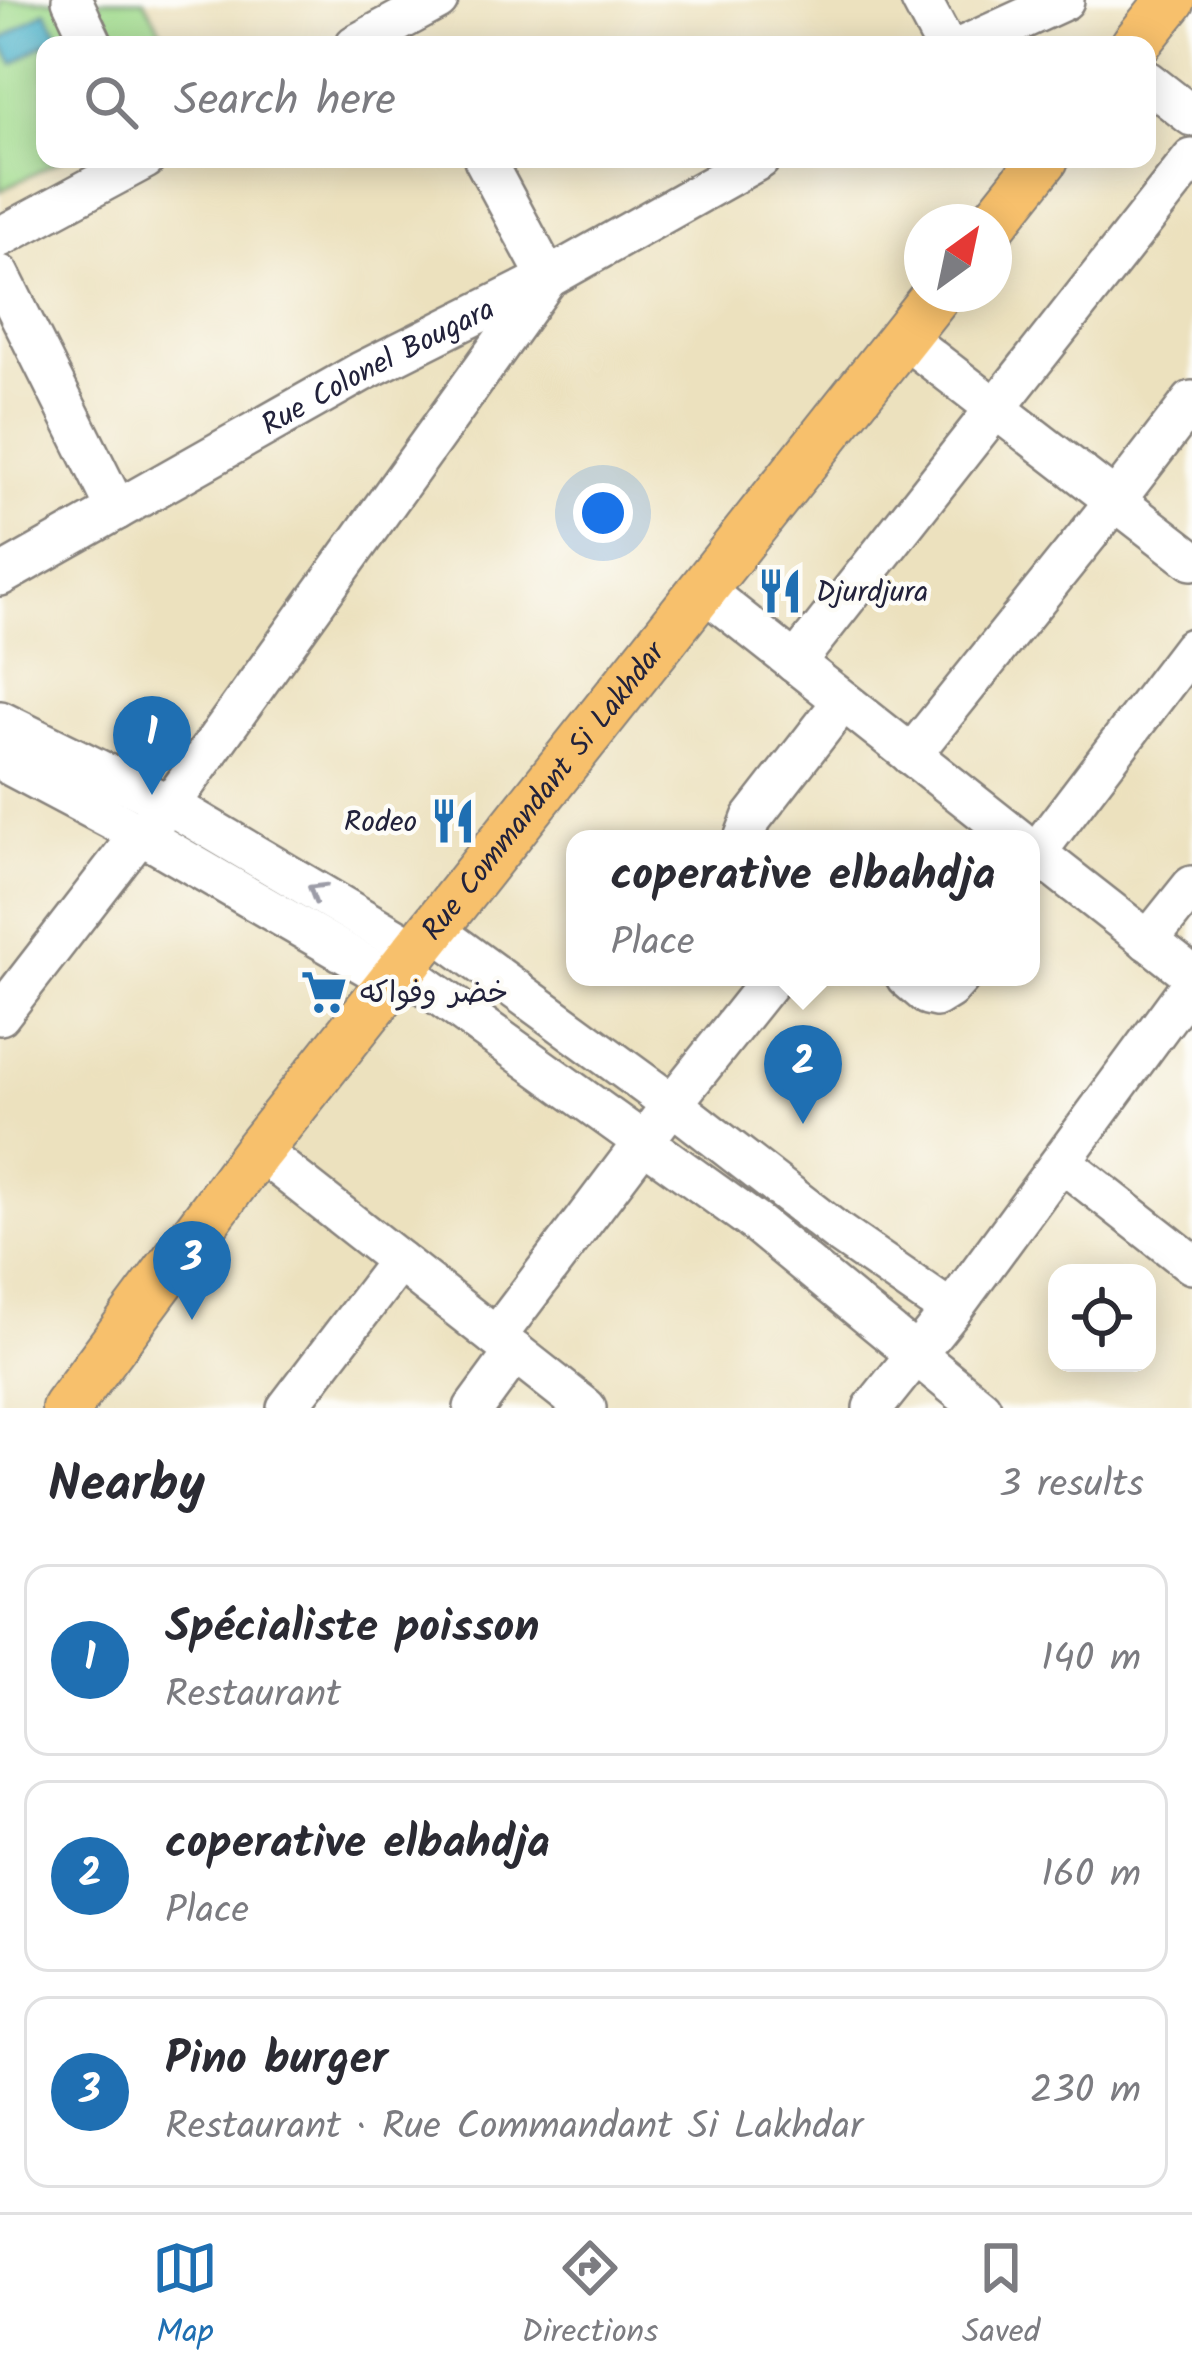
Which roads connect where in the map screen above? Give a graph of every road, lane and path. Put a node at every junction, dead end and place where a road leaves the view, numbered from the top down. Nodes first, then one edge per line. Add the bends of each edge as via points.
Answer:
1 (72, 0) edge
2 (921, 0) edge
3 (1064, 0) edge
4 (1171, 0) edge
5 (419, 15) edge
6 (89, 36) edge
7 (374, 36) edge
8 (940, 36) edge
9 (986, 36) edge
10 (1142, 36) edge
11 (1156, 88) edge
12 (1192, 116) edge
13 (1192, 159) edge
14 (128, 168) edge
15 (489, 168) edge
16 (744, 168) edge
17 (1037, 168) edge
18 (1008, 204) edge
19 (0, 237) edge
20 (0, 275) edge
21 (548, 278) junction
22 (923, 312) edge
23 (903, 337) junction
24 (1192, 400) edge
25 (996, 409) junction
26 (1115, 501) junction
27 (117, 510) junction
28 (1192, 560) edge
29 (0, 576) edge
30 (703, 590) junction
31 (1192, 649) edge
32 (795, 663) junction
33 (842, 701) junction
34 (0, 721) edge
35 (911, 755) junction
36 (0, 760) edge
37 (170, 805) junction
38 (747, 830) edge
39 (999, 830) edge
40 (140, 834) junction
41 (1040, 852) edge
42 (1040, 864) edge
43 (1192, 886) edge
44 (1148, 941) junction
45 (411, 957) junction
46 (1192, 979) edge
47 (766, 986) edge
48 (916, 986) edge
49 (950, 986) edge
50 (0, 1015) edge
51 (672, 1104) junction
52 (645, 1143) junction
53 (259, 1150) junction
54 (1062, 1162) junction
55 (399, 1261) junction
56 (1192, 1264) edge
57 (951, 1311) junction
58 (506, 1345) junction
59 (915, 1355) junction
60 (66, 1408) edge
61 (287, 1408) edge
62 (474, 1408) edge
63 (586, 1408) edge
64 (873, 1408) edge
65 (981, 1408) edge

1 - 6 street
2 - 8 street
3 - 9 street
4 - 10 main road
5 - 7 street
11 - 12 street
13 - 25 street
14 - 19 street
15 - 21 street
16 - 21 street, Rue Colonel Bougara
17 - 18 main road
20 - 27 street
21 - 27 street, Rue Colonel Bougara
21 - 37 street
22 - 23 main road, Rue Commandant Si Lakhdar
23 - 25 street
23 - 30 main road, Rue Commandant Si Lakhdar
24 - 26 street
25 - 26 street
25 - 32 street
26 - 28 street
26 - 35 street
27 - 29 street, Rue Colonel Bougara
30 - 32 street
30 - 45 main road, Rue Commandant Si Lakhdar
31 - 41 street
32 - 33 street
33 - 35 street
33 - 38 street
34 - 37 street
35 - 39 street
36 - 40 street
37 - 40 street
45 -> 37 street
40 - 45 street
40 - 50 street
42 - 44 street
43 - 44 street
44 - 46 street
45 - 51 street
45 - 52 street
45 - 53 main road, Rue Commandant Si Lakhdar
46 - 54 street
47 - 51 street
48 - 49 street via 937,997
51 - 52 street
51 - 57 street
52 - 58 street
52 - 59 street via 757,1223
53 - 55 street
53 - 60 main road, Rue Commandant Si Lakhdar
54 - 56 street
54 - 57 street
55 - 58 street
55 - 61 street
57 - 59 street
58 - 62 street
58 - 63 street
59 - 64 street
59 - 65 street

